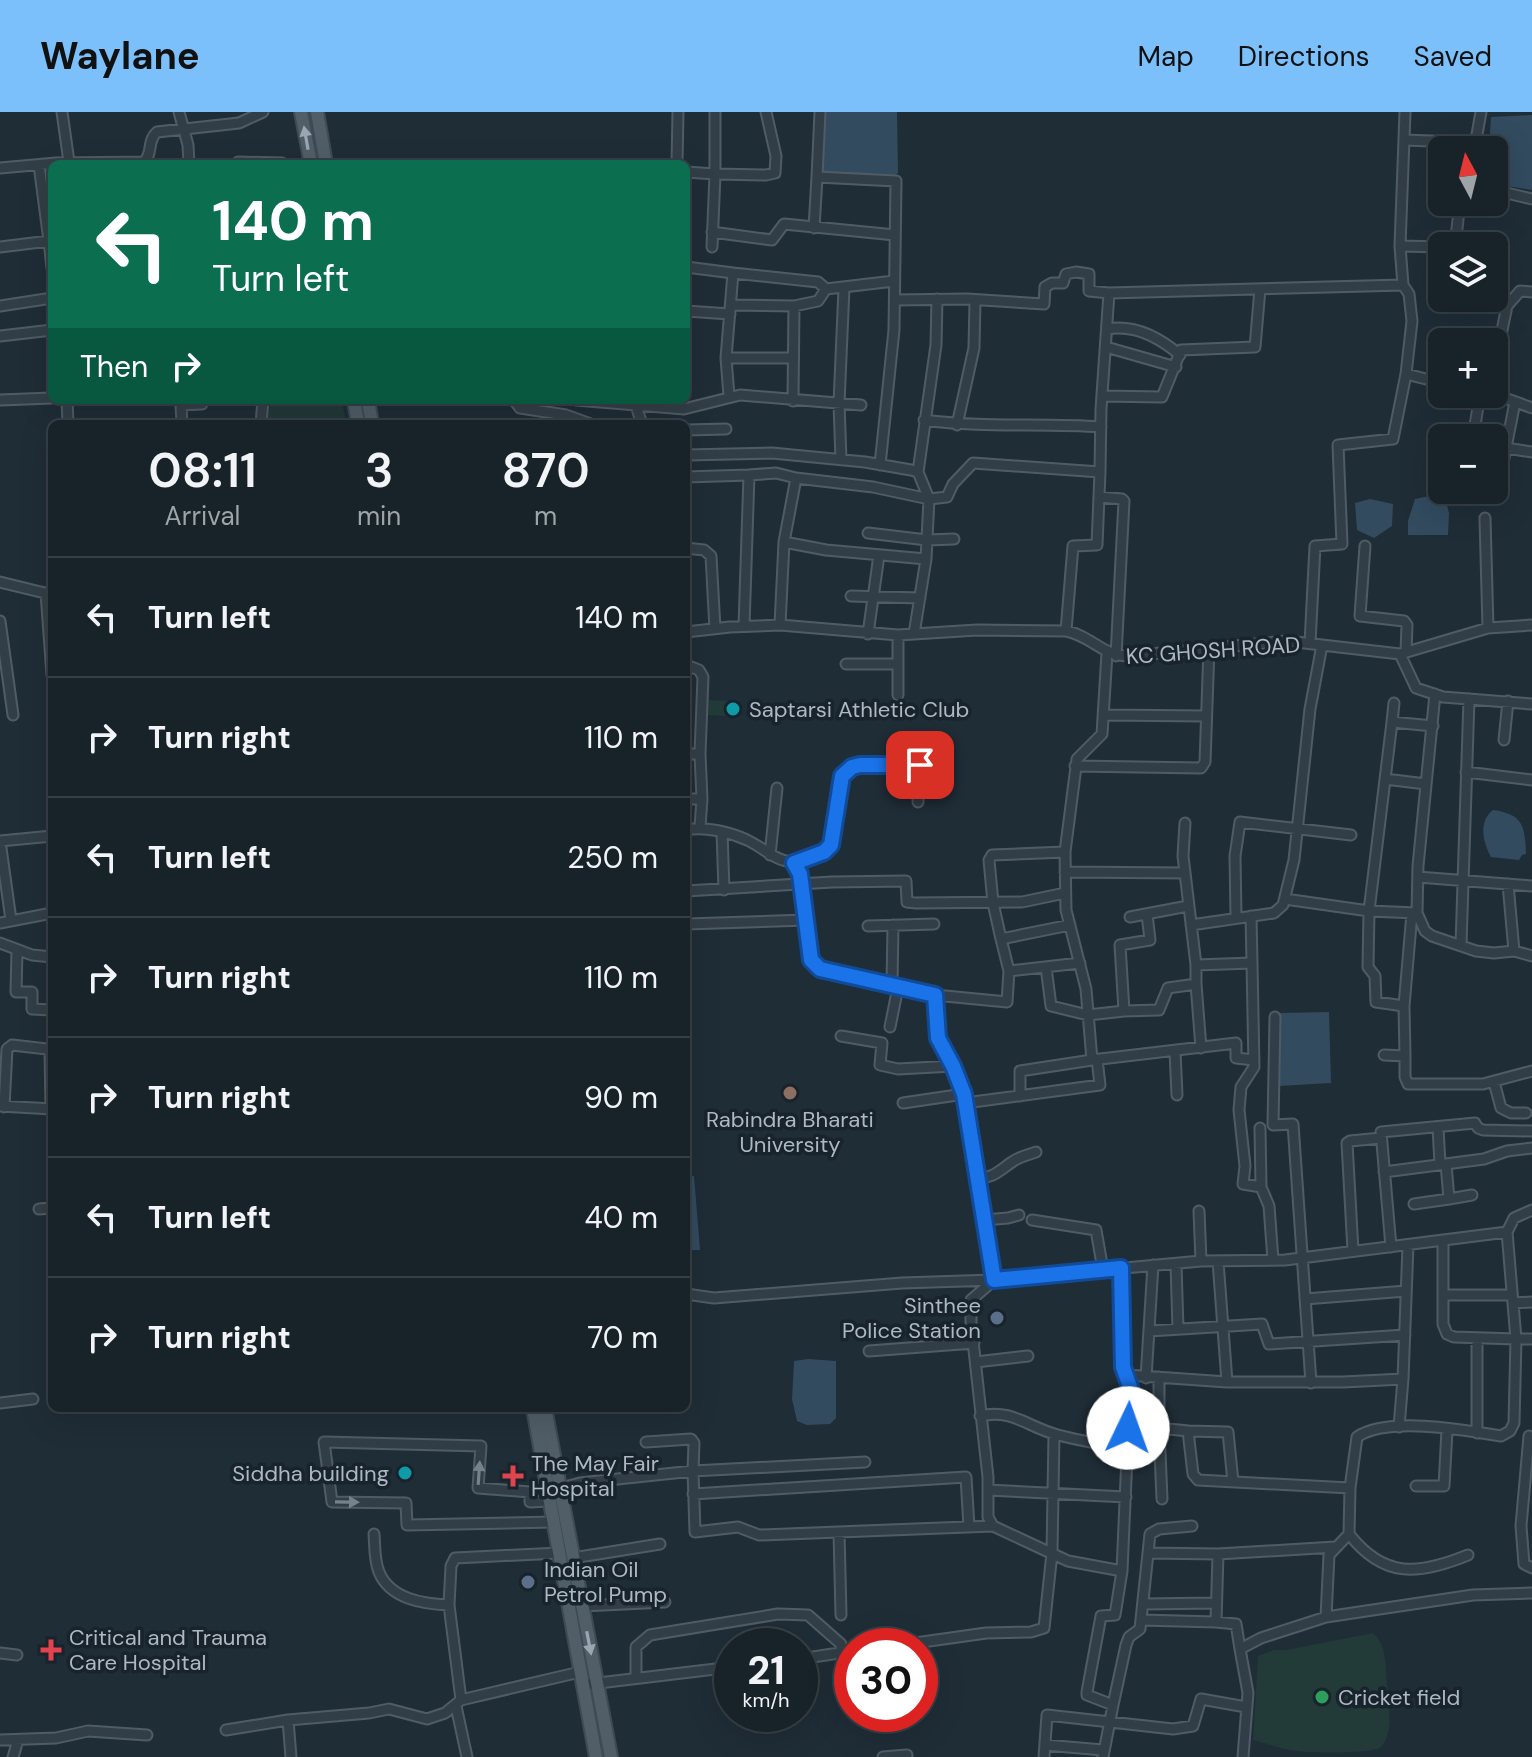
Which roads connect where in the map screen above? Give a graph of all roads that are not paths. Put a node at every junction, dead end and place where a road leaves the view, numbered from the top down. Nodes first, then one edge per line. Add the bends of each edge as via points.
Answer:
1 (62, 112) edge
2 (179, 112) edge
3 (263, 112) edge
4 (301, 112) edge
5 (317, 112) edge
6 (678, 112) edge
7 (715, 112) edge
8 (766, 112) edge
9 (820, 112) edge
10 (1405, 112) edge
11 (1481, 112) edge
12 (184, 129) junction
13 (1477, 136) edge
14 (1404, 140) junction
15 (1428, 143) edge
16 (69, 160) edge
17 (147, 160) edge
18 (188, 160) edge
19 (310, 160) edge
20 (325, 160) edge
21 (677, 160) edge
22 (48, 164) edge
23 (39, 165) junction
24 (0, 168) edge
25 (690, 172) edge
26 (715, 174) junction
27 (817, 177) junction
28 (1508, 193) edge
29 (1532, 199) edge
30 (814, 228) junction
31 (712, 232) junction
32 (48, 233) edge
33 (895, 235) junction
34 (48, 241) edge
35 (1400, 246) junction
36 (0, 247) edge
37 (712, 247) dead end
38 (1428, 247) edge
39 (690, 268) edge
40 (733, 273) junction
41 (894, 281) junction
42 (1403, 285) junction
43 (844, 288) junction
44 (826, 289) junction
45 (1260, 289) junction
46 (1532, 292) edge
47 (1109, 293) junction
48 (48, 299) edge
49 (937, 299) junction
50 (895, 300) junction
51 (975, 300) junction
52 (1508, 305) edge
53 (0, 306) edge
54 (794, 306) junction
55 (730, 309) junction
56 (690, 311) edge
57 (1107, 329) junction
58 (48, 330) edge
59 (0, 336) edge
60 (1106, 347) junction
61 (1180, 355) junction
62 (726, 358) junction
63 (793, 358) junction
64 (1176, 367) junction
65 (1406, 374) junction
66 (1428, 380) edge
67 (729, 396) junction
68 (1102, 396) junction
69 (48, 398) edge
70 (1508, 399) edge
71 (0, 400) edge
72 (793, 401) junction
73 (1515, 402) junction
74 (839, 403) junction
75 (202, 404) edge
76 (517, 404) edge
77 (643, 404) edge
78 (861, 405) dead end
79 (1532, 408) edge
80 (182, 420) edge
81 (566, 420) edge
82 (924, 420) junction
83 (957, 425) junction
84 (1101, 427) junction
85 (726, 429) dead end
86 (690, 430) edge
87 (1508, 438) edge
88 (1508, 448) edge
89 (1532, 452) edge
90 (690, 455) edge
91 (841, 460) junction
92 (880, 465) junction
93 (918, 472) junction
94 (1100, 472) junction
95 (749, 475) junction
96 (690, 477) edge
97 (796, 478) junction
98 (1099, 497) junction
99 (929, 499) junction
100 (1485, 518) dead end
101 (868, 533) dead end
102 (954, 539) dead end
103 (927, 540) junction
104 (784, 542) junction
105 (1365, 546) dead end
106 (690, 548) edge
107 (879, 555) junction
108 (926, 559) junction
109 (1, 585) edge
110 (48, 594) edge
111 (851, 596) dead end
112 (873, 598) junction
113 (920, 598) junction
114 (0, 621) edge
115 (780, 625) junction
116 (1532, 625) edge
117 (744, 626) junction
118 (1488, 628) junction
119 (715, 629) junction
120 (1066, 631) junction
121 (690, 632) edge
122 (868, 634) junction
123 (914, 634) junction
124 (898, 635) junction
125 (1310, 643) junction
126 (1322, 645) junction
127 (1209, 648) junction
128 (1403, 653) junction
129 (1112, 655) junction
130 (846, 664) dead end
131 (898, 664) junction
132 (690, 667) edge
133 (1435, 694) junction
134 (898, 695) dead end
135 (1469, 699) junction
136 (1508, 701) junction
137 (1394, 703) dead end
138 (1532, 704) edge
139 (13, 715) dead end
140 (1103, 715) junction
141 (1206, 716) junction
142 (1392, 722) junction
143 (1433, 726) junction
144 (1504, 740) dead end
145 (690, 754) edge
146 (700, 754) junction
147 (1075, 766) junction
148 (1466, 772) junction
149 (1385, 779) junction
150 (1532, 780) edge
151 (1426, 784) junction
152 (777, 788) dead end
153 (690, 799) edge
154 (702, 799) junction
155 (918, 802) dead end
156 (1185, 823) dead end
157 (700, 827) junction
158 (690, 829) edge
159 (1296, 830) junction
160 (722, 832) junction
161 (1351, 835) dead end
162 (48, 836) edge
163 (1065, 852) junction
164 (770, 855) junction
165 (794, 863) junction
166 (1065, 872) junction
167 (1185, 873) junction
168 (1418, 877) junction
169 (1462, 881) junction
170 (1508, 884) junction
171 (802, 885) junction
172 (1532, 886) edge
173 (724, 890) junction
174 (690, 891) edge
175 (1065, 893) junction
176 (1285, 899) junction
177 (993, 903) junction
178 (1188, 906) junction
179 (1369, 911) junction
180 (1414, 913) junction
181 (48, 914) edge
182 (1147, 914) junction
183 (1251, 916) junction
184 (1130, 917) dead end
185 (1236, 917) junction
186 (11, 920) junction
187 (806, 920) junction
188 (0, 923) edge
189 (690, 924) edge
190 (934, 924) dead end
191 (893, 925) junction
192 (1070, 925) junction
193 (1191, 925) junction
194 (868, 926) dead end
195 (1001, 939) junction
196 (0, 943) edge
197 (1461, 945) junction
198 (17, 950) junction
199 (1514, 951) junction
200 (1532, 956) edge
201 (48, 957) edge
202 (1080, 963) junction
203 (1252, 963) junction
204 (1196, 965) junction
205 (1046, 967) junction
206 (1009, 971) junction
207 (1196, 984) junction
208 (895, 986) junction
209 (935, 995) junction
210 (1404, 1006) junction
211 (48, 1010) edge
212 (1124, 1011) junction
213 (1088, 1015) junction
214 (1275, 1017) dead end
215 (890, 1027) dead end
216 (841, 1036) dead end
217 (1201, 1048) junction
218 (48, 1050) edge
219 (1175, 1051) junction
220 (1384, 1055) dead end
221 (1405, 1056) junction
222 (1094, 1060) junction
223 (1254, 1060) junction
224 (953, 1066) junction
225 (1532, 1071) edge
226 (1494, 1082) junction
227 (1177, 1095) dead end
228 (1020, 1096) junction
229 (965, 1099) junction
230 (903, 1103) dead end
231 (2, 1106) edge
232 (48, 1109) edge
233 (1526, 1113) dead end
234 (1260, 1128) dead end
235 (1438, 1128) junction
236 (1532, 1131) edge
237 (1381, 1138) junction
238 (1532, 1148) edge
239 (1036, 1152) dead end
240 (1443, 1164) junction
241 (1384, 1172) junction
242 (976, 1177) junction
243 (1261, 1187) junction
244 (1472, 1195) dead end
245 (1449, 1199) junction
246 (1414, 1204) dead end
247 (48, 1208) edge
248 (39, 1209) dead end
249 (1532, 1210) edge
250 (1199, 1211) dead end
251 (1019, 1215) dead end
252 (984, 1220) junction
253 (1032, 1220) dead end
254 (1507, 1232) junction
255 (1443, 1240) junction
256 (1408, 1245) junction
257 (1391, 1247) junction
258 (1353, 1251) junction
259 (1302, 1258) junction
260 (1273, 1260) junction
261 (1201, 1261) junction
262 (1218, 1261) junction
263 (1176, 1264) junction
264 (1153, 1265) junction
265 (1121, 1268) junction
266 (1103, 1270) junction
267 (994, 1280) junction
268 (1406, 1291) junction
269 (690, 1295) edge
270 (1443, 1295) junction
271 (1305, 1299) junction
272 (1512, 1299) junction
273 (1532, 1302) edge
274 (1222, 1325) junction
275 (1178, 1329) junction
276 (1149, 1331) junction
277 (1405, 1335) junction
278 (1477, 1338) junction
279 (1516, 1339) junction
280 (1532, 1339) edge
281 (1308, 1342) junction
282 (974, 1343) junction
283 (869, 1351) dead end
284 (1028, 1356) dead end
285 (976, 1362) junction
286 (1127, 1375) junction
287 (1159, 1377) junction
288 (1146, 1378) junction
289 (1403, 1379) junction
290 (1227, 1382) junction
291 (1311, 1383) junction
292 (33, 1399) dead end
293 (0, 1403) edge
294 (534, 1412) edge
295 (546, 1412) edge
296 (980, 1416) junction
297 (1399, 1427) junction
298 (1159, 1428) junction
299 (1447, 1430) junction
300 (1188, 1431) junction
301 (1510, 1431) junction
302 (1477, 1433) junction
303 (1054, 1434) junction
304 (1530, 1436) edge
305 (646, 1442) dead end
306 (1127, 1447) junction
307 (865, 1462) dead end
308 (693, 1471) junction
309 (1233, 1482) junction
310 (560, 1486) junction
311 (1416, 1486) dead end
312 (1350, 1488) junction
313 (988, 1490) junction
314 (1051, 1492) junction
315 (693, 1494) junction
316 (1126, 1497) junction
317 (550, 1498) junction
318 (1162, 1499) dead end
319 (554, 1522) junction
320 (993, 1526) junction
321 (1192, 1526) dead end
322 (969, 1527) junction
323 (839, 1532) junction
324 (374, 1534) dead end
325 (1349, 1534) junction
326 (660, 1544) dead end
327 (1335, 1547) junction
328 (559, 1553) junction
329 (1052, 1553) junction
330 (1148, 1553) junction
331 (1218, 1554) junction
332 (1468, 1555) dead end
333 (573, 1558) junction
334 (1532, 1568) edge
335 (1122, 1571) junction
336 (1532, 1593) edge
337 (665, 1602) dead end
338 (1216, 1603) junction
339 (1143, 1604) junction
340 (449, 1605) junction
341 (582, 1606) junction
342 (841, 1615) dead end
343 (1326, 1617) junction
344 (1141, 1620) junction
345 (1216, 1622) junction
346 (834, 1637) edge
347 (938, 1640) edge
348 (1240, 1649) junction
349 (0, 1653) edge
350 (17, 1655) dead end
351 (714, 1669) edge
352 (581, 1678) junction
353 (636, 1678) junction
354 (597, 1682) junction
355 (459, 1703) junction
356 (1113, 1705) junction
357 (1246, 1707) junction
358 (288, 1720) junction
359 (1109, 1722) junction
360 (226, 1730) dead end
361 (147, 1735) dead end
362 (0, 1740) edge
363 (18, 1740) junction
364 (1045, 1745) junction
365 (1103, 1753) edge
366 (907, 1755) edge
367 (13, 1757) edge
368 (291, 1757) edge
369 (467, 1757) edge
370 (596, 1757) edge
371 (611, 1757) edge
372 (883, 1757) edge
373 (1044, 1757) edge
374 (1243, 1757) edge

1 - 16 street
2 - 12 street
3 - 12 street via 239,123
19 -> 4 main road
5 - 20 main road
6 - 21 street
7 - 26 street
8 - 26 street via 775,173
9 - 27 street
10 - 14 street
11 - 13 street
12 - 17 street via 154,134
12 - 18 street
14 - 15 street
14 - 35 street
22 - 23 street
23 - 24 street
23 - 32 street
25 - 26 street
26 - 31 street
27 - 30 street
27 - 33 street via 896,181
28 - 29 street
30 - 31 street via 784,224 772,240
30 - 33 street
31 - 37 street
33 - 41 street
34 - 36 street
35 - 38 street
35 - 42 street
39 - 40 street
40 - 44 street via 812,281
40 - 55 street
41 - 43 street
41 - 50 street
42 - 45 street
42 - 65 street via 1412,321
43 - 44 street
43 - 74 street
44 - 54 street via 814,304
45 - 47 street
45 - 61 street via 1255,347 1181,350
46 - 52 street via 1520,291
47 - 51 street via 1089,291 1089,274 1076,272 1066,274 1063,283 1045,287 1044,304
47 - 57 street
48 - 53 street
49 - 50 street
49 - 51 street
49 - 82 street
50 - 92 street
51 - 83 street via 974,348
54 - 55 street
54 - 63 street
55 - 56 street
55 - 62 street
57 - 60 street
57 - 61 street via 1154,336
58 - 59 street
60 - 64 street
60 - 68 street
61 - 64 street
62 - 63 street
62 - 67 street
63 - 72 street
64 - 68 street via 1162,397
65 - 66 street
65 - 125 street via 1393,439 1338,445 1342,544 1315,546
67 - 72 street
67 - 77 street via 684,409
68 - 84 street
69 - 71 street
70 - 73 street
72 - 74 street
73 - 79 street
73 - 87 street
74 - 78 street
74 - 91 street
75 - 80 street via 181,405
76 - 81 street
82 - 83 street
82 - 93 street
83 - 84 street
84 - 94 street
85 - 86 street
88 - 89 street
90 - 91 street via 772,453
91 - 92 street
92 - 93 street
93 - 99 street
94 - 98 street
94 - 99 street via 973,463 947,497
95 - 96 street
95 - 97 street
95 - 117 street
97 - 99 street
97 - 104 street
98 - 120 street via 1096,546 1073,545
98 - 129 street via 1124,501
99 - 103 street
100 - 118 street
101 - 103 street
102 - 103 street
103 - 108 street
104 - 107 street
104 - 115 street
105 - 128 street via 1360,616 1404,621
106 - 119 street via 711,556
107 - 108 street
107 - 112 street
108 - 113 street
109 - 110 street
111 - 112 street
112 - 113 street
112 - 122 street
113 - 123 street
114 - 139 street
115 - 117 street, KC GHOSH ROAD
115 - 122 street, KC GHOSH ROAD
116 - 118 street
117 - 119 street, KC GHOSH ROAD
118 - 128 street
119 - 121 street, KC GHOSH ROAD
120 - 123 street, KC GHOSH ROAD
120 - 129 street, KC GHOSH ROAD via 1081,634
122 - 124 street, KC GHOSH ROAD
123 - 124 street, KC GHOSH ROAD
124 - 131 street
125 - 126 street, KC GHOSH ROAD
125 - 127 street, KC GHOSH ROAD
126 - 128 street, KC GHOSH ROAD
126 - 159 street
127 - 129 street, KC GHOSH ROAD
127 - 141 street
128 - 133 street via 1416,688
129 - 140 street
130 - 131 street
131 - 134 street
132 - 146 street via 703,677
133 - 135 street
133 - 143 street
135 - 136 street
135 - 148 street
136 - 138 street
136 - 144 street
137 - 142 street
140 - 141 street
140 - 147 street via 1102,734
141 - 147 street via 1205,762 1198,769
142 - 143 street
142 - 149 street
143 - 151 street
145 - 146 street
146 - 154 street
147 - 163 street
148 - 150 street
148 - 169 street
149 - 151 street
149 - 179 street
151 - 168 street
152 - 164 street
153 - 154 street
154 - 157 street
155 - 165 street via 919,764 852,767 842,776 831,845
156 - 167 street
157 - 158 street
157 - 160 street
159 - 161 street
159 - 176 street
159 - 185 street via 1240,822
160 - 164 street
160 - 173 street
162 - 186 street via 0,841
163 - 166 street
163 - 177 street via 992,855
164 - 165 street
165 - 171 street
166 - 167 street
166 - 175 street
167 - 178 street
168 - 169 street
168 - 180 street
169 - 170 street
169 - 197 street
170 - 172 street
170 - 199 street
171 - 173 street
171 - 177 street via 906,881 907,902
171 - 187 street
173 - 174 street
175 - 177 street
175 - 192 street
176 - 179 street
176 - 183 street via 1277,912
177 - 195 street
178 - 182 street
178 - 193 street
179 - 180 street
179 - 210 street via 1368,967 1375,976 1376,1002
180 - 197 street via 1432,936
180 - 210 street
181 - 186 street
182 - 184 street
182 - 212 street via 1150,940 1120,945
183 - 185 street
183 - 203 street
185 - 193 street
186 - 188 street
187 - 189 street
187 - 208 street via 816,967
190 - 191 street
191 - 194 street
191 - 208 street
192 - 195 street
192 - 202 street
193 - 204 street
195 - 206 street
196 - 198 street
197 - 199 street via 1485,952
198 - 201 street
198 - 211 street via 16,992 32,992 32,1009
199 - 200 street
202 - 205 street
202 - 213 street
203 - 204 street
203 - 223 street
204 - 207 street
205 - 206 street
205 - 213 street via 1050,1005
206 - 209 street via 1007,1002
207 - 212 street via 1168,988 1159,1010
207 - 217 street
208 - 209 street
208 - 215 street
209 - 224 street via 938,1038
210 - 221 street
212 - 213 street
213 - 222 street
214 - 259 street via 1273,1125 1293,1124
216 - 224 street via 882,1043 880,1065
217 - 219 street
217 - 223 street via 1236,1043 1236,1058
218 - 231 street via 12,1045 7,1049
219 - 222 street
219 - 227 street
220 - 221 street
221 - 226 street via 1408,1084
222 - 228 street via 1020,1071
222 - 228 street via 1100,1085
223 - 243 street via 1241,1087 1243,1184
224 - 229 street
225 - 226 street
226 - 233 street via 1501,1108
228 - 229 street
229 - 230 street
229 - 242 street
231 - 232 street
234 - 243 street
235 - 236 street via 1475,1123 1483,1130
235 - 237 street via 1381,1132
235 - 240 street
237 - 241 street
237 - 258 street via 1347,1143
238 - 240 street
239 - 242 street via 1013,1160 997,1174
240 - 241 street
240 - 245 street
241 - 257 street
242 - 252 street
243 - 260 street via 1269,1206
244 - 245 street
245 - 246 street
247 - 248 street
249 - 254 street via 1514,1218
250 - 261 street
251 - 252 street
252 - 267 street
253 - 266 street via 1096,1230
254 - 255 street
254 - 272 street
255 - 256 street
255 - 270 street
256 - 257 street
256 - 268 street
257 - 258 street
258 - 259 street
259 - 260 street
259 - 271 street
260 - 262 street
261 - 262 street
261 - 263 street
262 - 274 street
263 - 264 street
263 - 275 street
264 - 265 street
264 - 276 street
265 - 266 street
265 - 286 street
266 - 267 street
267 - 269 street via 714,1298
267 - 282 street via 971,1300
268 - 271 street
268 - 277 street
270 - 272 street
270 - 278 street via 1447,1334
271 - 281 street
272 - 273 street
272 - 279 street
274 - 275 street
274 - 281 street via 1262,1324 1269,1344
274 - 290 street
275 - 276 street
276 - 288 street
277 - 281 street
277 - 289 street
278 - 279 street
278 - 302 street
279 - 280 street
279 - 301 street
281 - 291 street
282 - 283 street
282 - 285 street
284 - 285 street
285 - 296 street
286 - 288 street
286 - 306 street
287 - 288 street
287 - 290 street
287 - 298 street
289 - 291 street
289 - 297 street
290 - 291 street
292 - 293 street
294 - 317 main road
295 - 310 main road
296 - 303 street via 997,1412
296 - 313 street
297 - 299 street
297 - 312 street via 1369,1430 1357,1437
298 - 300 street
298 - 318 street
299 - 302 street
299 - 311 street via 1444,1486
300 - 309 street via 1198,1480
300 - 309 street via 1228,1432
301 - 302 street via 1501,1436
301 - 304 street
303 - 306 street
303 - 314 street
304 - 334 street via 1521,1526 1524,1564
305 - 308 street via 691,1439
306 - 316 street
307 - 308 street
308 - 310 street
308 - 315 street
309 - 312 street
310 - 317 street
310 - 333 main road
312 - 325 street
313 - 314 street
313 - 320 street
314 - 316 street
314 - 329 street
315 - 322 street via 966,1477
315 - 323 street via 695,1532 738,1527 759,1535
316 - 335 street
317 - 319 main road
317 -> 319 street via 530,1502 530,1492 478,1488 481,1446 324,1442 332,1502 406,1503 407,1525
319 - 328 main road
320 - 322 street
320 - 329 street
321 - 330 street via 1154,1529
322 - 323 street
323 - 342 street
324 - 340 street via 379,1573 389,1585 412,1601
325 - 327 street
325 - 332 street via 1362,1551 1401,1569 1424,1570
326 - 333 street
327 - 331 street
327 - 343 street via 1329,1555
328 - 340 street via 455,1558
328 - 352 main road
329 - 335 street
329 - 347 street via 1041,1630
330 - 331 street
330 - 339 street
331 - 338 street
333 - 341 main road
335 - 356 street via 1115,1615 1101,1616 1087,1692
336 - 343 street via 1473,1595
337 - 341 street
338 - 339 street
338 - 345 street
339 - 344 street
340 - 355 street
341 -> 354 main road
343 - 348 street
344 - 345 street
344 - 356 street via 1126,1645
345 - 348 street via 1236,1624
346 - 353 street via 814,1618 778,1614 650,1635 636,1647
348 - 357 street
349 - 350 street
351 - 353 street
352 - 354 street
352 - 355 street
352 - 370 main road
353 - 354 street
354 - 371 main road
355 - 358 street via 427,1719 395,1708
355 - 369 street
356 - 359 street
357 - 359 street via 1201,1699 1193,1726 1173,1729
357 - 374 street
358 - 360 street
358 - 368 street
359 - 364 street via 1047,1715
359 - 365 street
361 - 363 street via 88,1731
362 - 363 street
363 - 367 street
364 - 365 street
364 - 373 street
366 - 372 street

